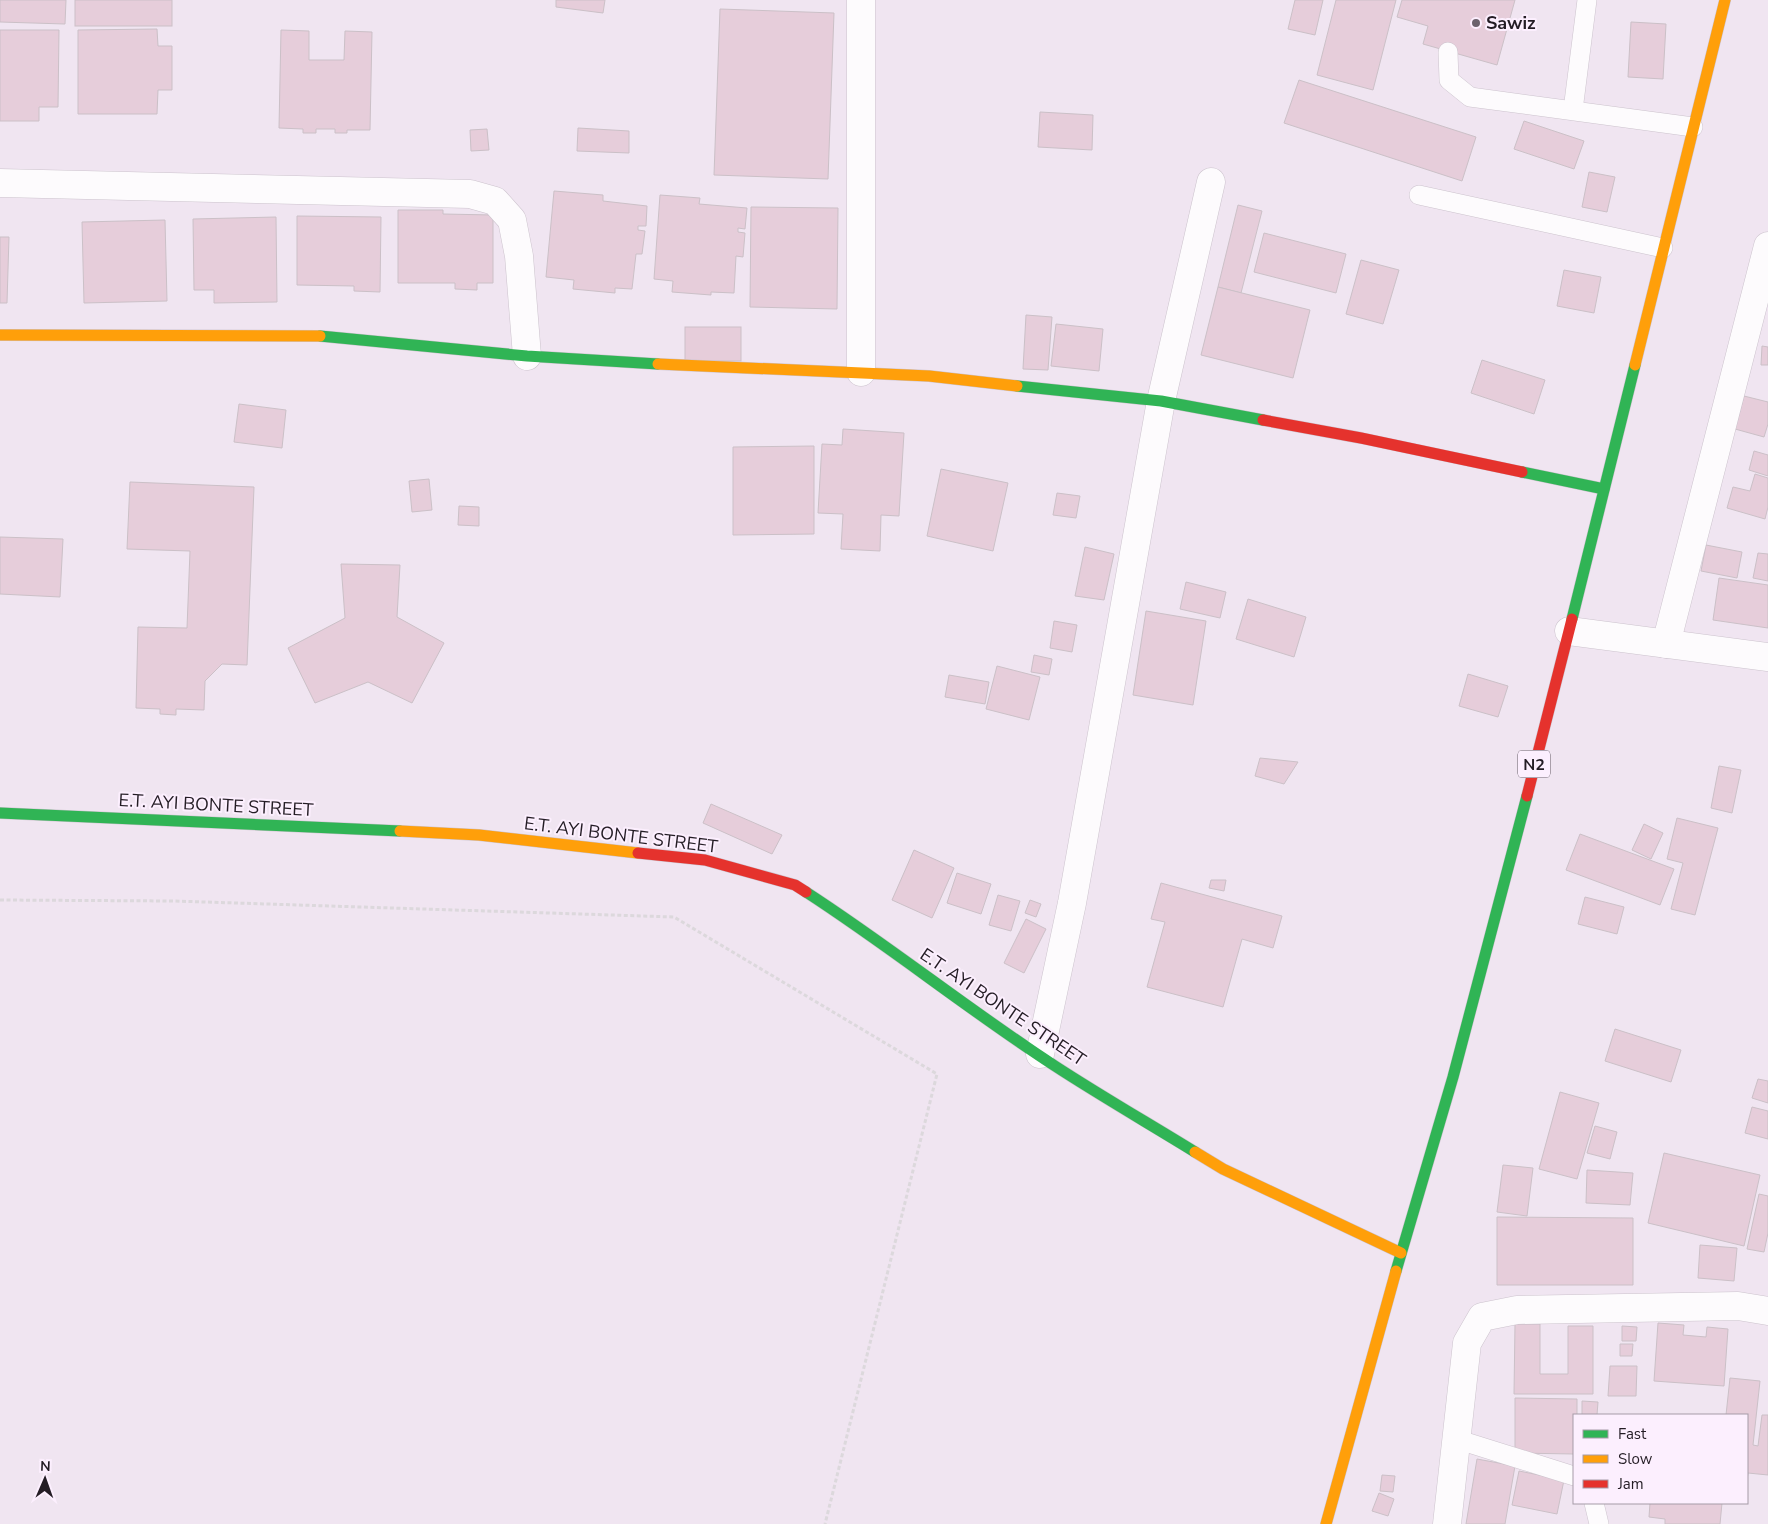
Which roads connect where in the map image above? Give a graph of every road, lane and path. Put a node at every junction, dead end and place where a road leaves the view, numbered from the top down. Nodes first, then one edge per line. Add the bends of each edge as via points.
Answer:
1 (861, 0) edge
2 (1587, 0) edge
3 (1725, 0) edge
4 (1448, 52) dead end
5 (1572, 110) junction
6 (1693, 126) junction
7 (1211, 182) dead end
8 (0, 183) edge
9 (1419, 195) dead end
10 (1768, 246) edge
11 (1663, 248) junction
12 (0, 335) edge
13 (528, 356) junction
14 (861, 372) junction
15 (1160, 401) junction
16 (1604, 489) junction
17 (1569, 631) junction
18 (1666, 644) junction
19 (1768, 657) edge
20 (0, 813) edge
21 (0, 900) edge
22 (1040, 1054) junction
23 (1401, 1253) junction
24 (1768, 1311) edge
25 (1456, 1439) junction
26 (1573, 1476) edge
27 (1594, 1504) edge
28 (825, 1524) edge
29 (1326, 1524) edge
30 (1447, 1524) edge
31 (1599, 1524) edge

1 - 14 street
2 - 5 lane
3 - 6 main road, N2
4 - 5 lane via 1449,80 1470,97
5 - 6 lane
6 - 11 main road, N2
7 - 15 street
8 - 13 street via 470,194 495,201 512,220 519,256
9 - 11 lane
10 - 18 street
11 - 16 main road, N2
12 - 13 main road via 311,335
13 - 14 main road
14 - 15 main road via 929,376
15 - 16 main road via 1361,438
15 - 22 street via 1072,903
16 - 17 main road, N2
17 - 18 street
17 - 23 main road, N2 via 1453,1078
18 - 19 street
20 - 22 main road, E.T. AYI BONTE STREET via 478,835 705,860 795,885
21 - 28 path via 173,901 674,918 937,1074
22 - 23 main road, E.T. AYI BONTE STREET via 1224,1169
23 - 29 main road, N2
24 - 25 street via 1738,1306 1517,1310 1482,1317 1467,1343
25 - 26 lane
25 - 30 street
27 - 31 lane

